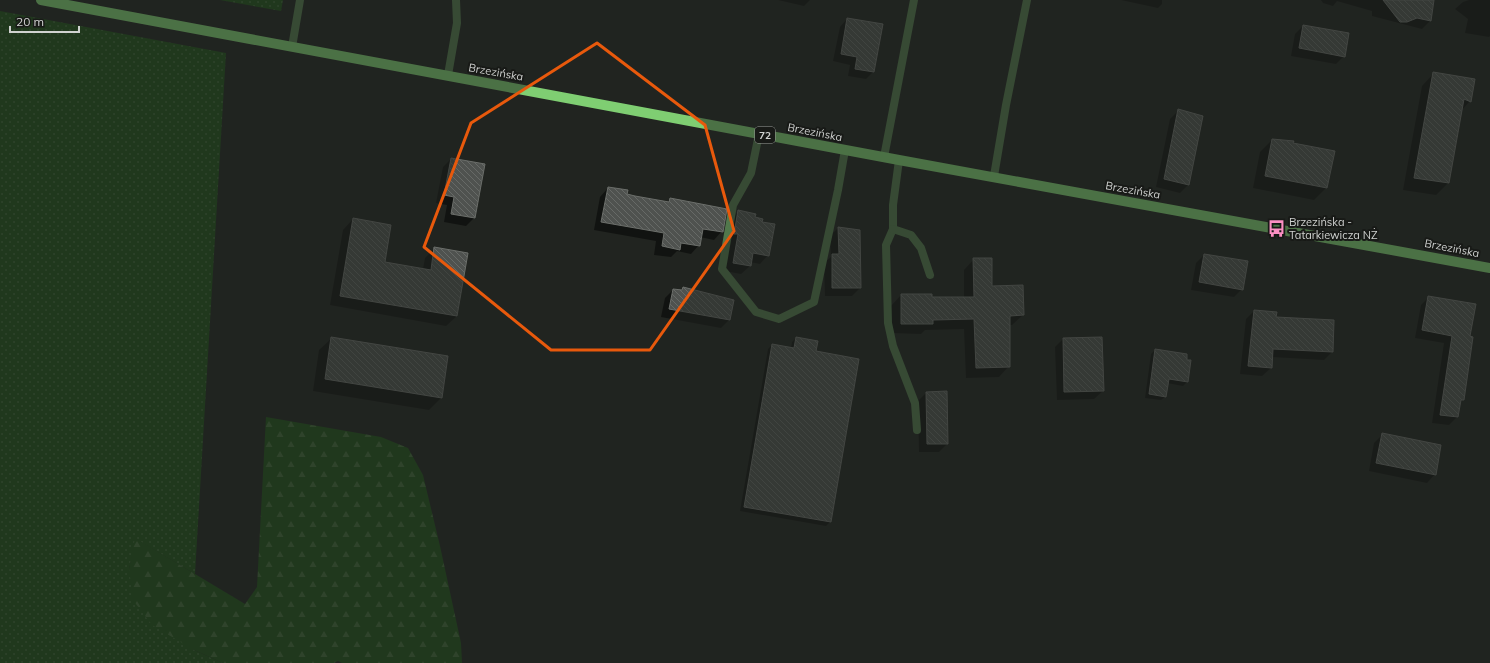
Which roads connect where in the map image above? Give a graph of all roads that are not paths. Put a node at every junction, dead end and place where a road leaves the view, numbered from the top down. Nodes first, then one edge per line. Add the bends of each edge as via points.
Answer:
1 (41, 0) edge
2 (300, 0) edge
3 (456, 0) edge
4 (914, 0) edge
5 (1027, 0) edge
6 (292, 47) junction
7 (448, 75) junction
8 (759, 134) junction
9 (845, 150) junction
10 (884, 157) junction
11 (899, 160) junction
12 (994, 176) junction
13 (893, 229) junction
14 (1490, 268) edge
15 (930, 274) dead end
16 (917, 430) dead end

1 - 6 main road, Brzezińska / 72
2 - 6 lane
3 - 7 lane via 457,23
4 - 10 lane
5 - 12 lane
6 - 7 main road, Brzezińska / 72
7 - 8 main road, Brzezińska / 72
8 - 9 main road, Brzezińska / 72
8 - 9 lane via 751,173 733,206 722,269 756,312 779,319 814,302
9 - 10 main road, Brzezińska / 72
10 - 11 main road, Brzezińska / 72
11 - 12 main road, Brzezińska / 72
11 - 13 lane via 893,205
12 - 14 main road, Brzezińska / 72
13 - 15 lane via 910,235 921,248
13 - 16 lane via 886,245 888,323 893,346 915,403

